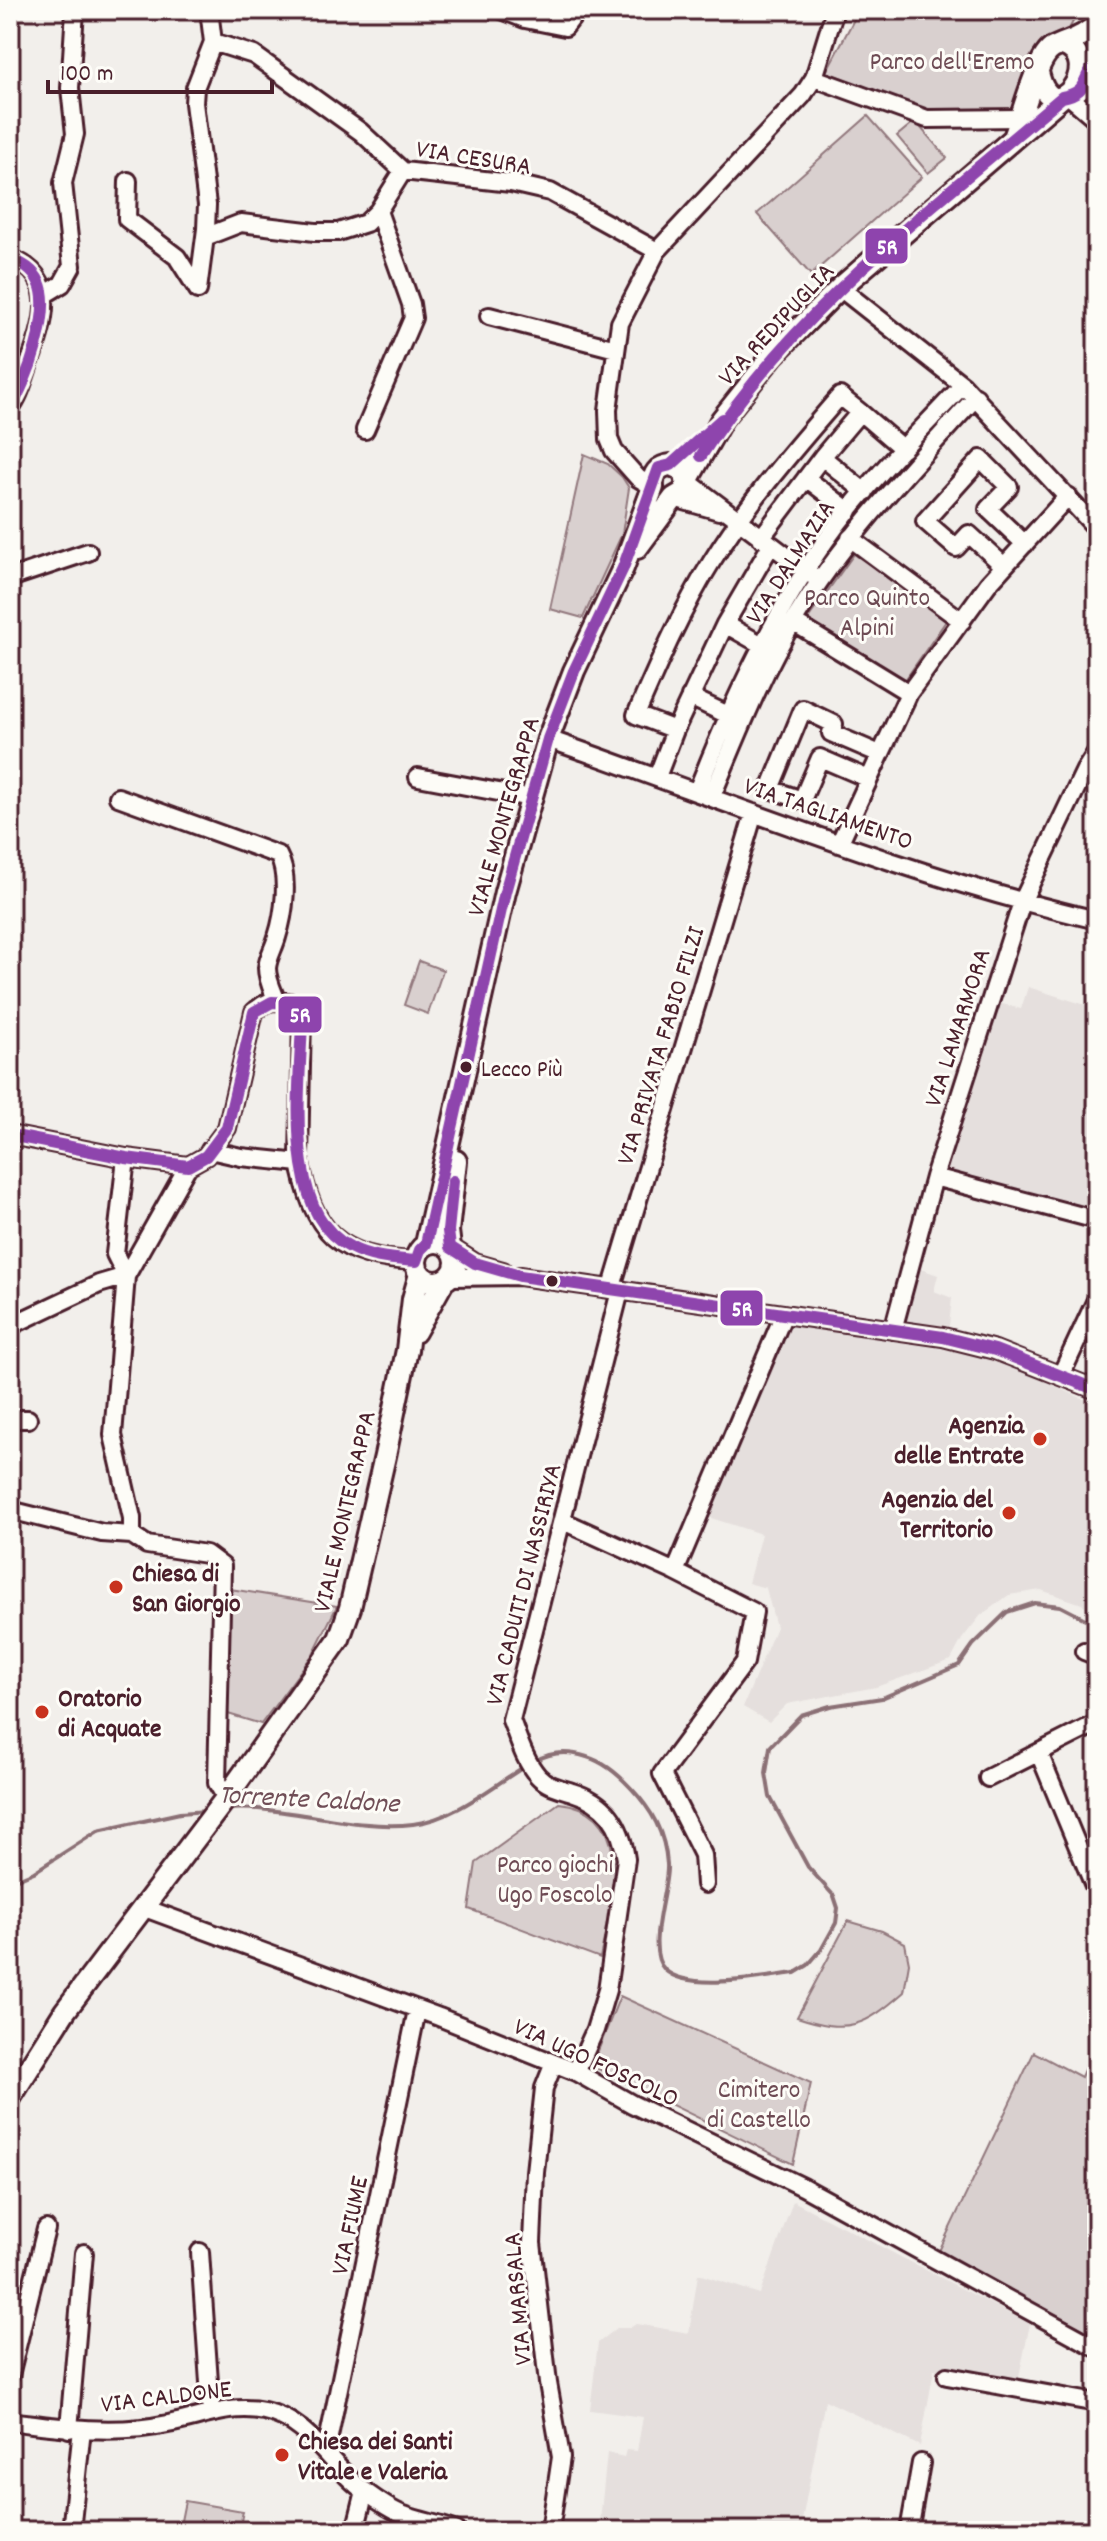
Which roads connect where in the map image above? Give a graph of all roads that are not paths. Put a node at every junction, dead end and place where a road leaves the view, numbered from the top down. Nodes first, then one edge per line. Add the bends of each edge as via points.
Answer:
1 (75, 10) edge
2 (209, 10) edge
3 (502, 10) edge
4 (578, 10) edge
5 (835, 10) edge
6 (1097, 23) edge
7 (213, 42) junction
8 (1063, 45) junction
9 (1038, 72) junction
10 (1093, 77) edge
11 (814, 78) junction
12 (1066, 97) junction
13 (1021, 118) junction
14 (1097, 120) edge
15 (1013, 139) junction
16 (403, 171) junction
17 (128, 181) dead end
18 (378, 211) junction
19 (205, 237) junction
20 (657, 251) junction
21 (10, 258) edge
22 (840, 288) junction
23 (44, 295) junction
24 (489, 316) dead end
25 (616, 349) junction
26 (963, 385) junction
27 (976, 397) junction
28 (10, 408) edge
29 (860, 412) junction
30 (722, 419) junction
31 (365, 430) dead end
32 (903, 449) junction
33 (822, 457) junction
34 (661, 473) junction
35 (806, 478) junction
36 (687, 481) junction
37 (865, 492) junction
38 (1068, 496) junction
39 (674, 498) junction
40 (849, 511) junction
41 (733, 518) junction
42 (1097, 529) edge
43 (850, 538) junction
44 (766, 541) junction
45 (1025, 544) junction
46 (88, 552) dead end
47 (1004, 566) junction
48 (623, 568) junction
49 (813, 575) junction
50 (10, 578) edge
51 (962, 621) junction
52 (793, 622) junction
53 (725, 624) junction
54 (762, 645) junction
55 (909, 693) junction
56 (690, 697) junction
57 (728, 715) junction
58 (675, 730) junction
59 (548, 739) junction
60 (1097, 751) edge
61 (880, 754) junction
62 (418, 777) dead end
63 (657, 777) junction
64 (869, 779) junction
65 (704, 794) junction
66 (118, 797) dead end
67 (531, 798) junction
68 (754, 813) junction
69 (839, 844) junction
70 (1022, 902) junction
71 (1097, 920) edge
72 (276, 999) junction
73 (473, 1043) junction
74 (10, 1135) edge
75 (210, 1150) junction
76 (126, 1158) junction
77 (300, 1163) junction
78 (188, 1166) junction
79 (934, 1177) junction
80 (1097, 1220) edge
81 (450, 1247) junction
82 (421, 1260) junction
83 (126, 1276) junction
84 (520, 1276) junction
85 (446, 1280) junction
86 (616, 1290) junction
87 (1097, 1298) edge
88 (784, 1314) junction
89 (10, 1326) edge
90 (893, 1330) junction
91 (407, 1350) junction
92 (1061, 1375) junction
93 (1097, 1390) edge
94 (10, 1419) edge
95 (28, 1419) dead end
96 (10, 1510) edge
97 (563, 1521) junction
98 (124, 1534) junction
99 (675, 1572) junction
100 (1097, 1723) edge
101 (1039, 1753) junction
102 (988, 1778) dead end
103 (224, 1800) junction
104 (705, 1884) dead end
105 (1097, 1893) edge
106 (142, 1907) junction
107 (417, 2010) junction
108 (554, 2063) junction
109 (576, 2072) junction
110 (10, 2098) edge
111 (46, 2229) dead end
112 (200, 2252) dead end
113 (84, 2253) dead end
114 (1097, 2348) edge
115 (10, 2375) edge
116 (947, 2376) dead end
117 (1097, 2403) edge
118 (211, 2411) junction
119 (10, 2421) edge
120 (76, 2429) junction
121 (326, 2451) junction
122 (921, 2463) dead end
123 (365, 2491) junction
124 (71, 2531) edge
125 (355, 2531) edge
126 (457, 2531) edge
127 (550, 2531) edge
128 (909, 2531) edge

1 - 23 street via 70,88 75,134 63,183 72,266 62,284
2 - 7 street
3 - 4 street via 565,27
5 - 11 street
6 - 8 main road
7 - 16 street, VIA CESURA via 254,55 361,132
7 - 19 street via 194,103 207,205
8 - 9 main road via 1051,48
8 - 10 main road via 1085,55
9 - 12 main road via 1052,95
9 - 13 main road, VIA REDIPUGLIA
10 - 12 main road via 1081,92
11 - 13 street via 927,119
11 - 20 street via 784,118
12 - 14 street
12 - 15 main road, VIA REDIPUGLIA
13 - 15 main road, VIA REDIPUGLIA
15 - 22 main road, VIA REDIPUGLIA
16 - 18 street
16 - 20 street, VIA CESURA via 550,192
17 - 19 street via 127,219 177,257 198,290
18 - 19 street via 366,223 338,232 241,223
18 - 31 street via 413,318
20 - 25 street via 620,323
21 - 23 street via 26,266
22 - 26 street
22 - 30 main road, VIA REDIPUGLIA via 774,354
23 - 28 street via 43,322
24 - 25 street
25 - 34 street via 609,439 638,478
26 - 27 street
26 - 32 street, VIA DALMAZIA
27 - 38 street
27 - 43 street, VIA DALMAZIA
29 - 32 street
29 - 33 street
29 - 41 street via 840,396
30 - 34 main road, VIA REDIPUGLIA
30 - 36 main road, VIA REDIPUGLIA
32 - 37 street, VIA DALMAZIA
33 - 35 street
33 - 37 street
34 - 36 main road via 682,470
34 - 39 main road via 662,497
34 - 48 main road, VIALE MONTEGRAPPA
35 - 40 street
35 - 44 street
36 - 39 main road, VIALE MONTEGRAPPA via 684,492
36 - 41 street
37 - 40 street, VIA DALMAZIA
38 - 42 street
38 - 45 street
39 - 41 street
39 - 48 main road, VIALE MONTEGRAPPA
40 - 49 street, VIA DALMAZIA
41 - 44 street
41 - 58 street via 636,715
43 - 49 street, VIA DALMAZIA
43 - 51 street
44 - 49 street
44 - 53 street
45 - 47 street
45 - 47 street via 988,509 1009,487 981,459 925,521 956,548 969,534
46 - 50 street
47 - 51 street
48 - 59 main road, VIALE MONTEGRAPPA
49 - 52 street, VIA DALMAZIA
49 - 54 street, VIA DALMAZIA
51 - 55 street
52 - 55 street
52 - 65 street, VIA DALMAZIA
53 - 54 street
53 - 56 street
54 - 57 street, VIA DALMAZIA
55 - 61 street
56 - 57 street
56 - 58 street
57 - 65 street, VIA DALMAZIA
58 - 63 street
59 - 63 street, VIA TAGLIAMENTO
59 - 67 main road, VIALE MONTEGRAPPA
60 - 70 street, VIA LAMARMORA
61 - 64 street
61 - 64 street via 831,733 834,724 803,709 770,789 802,800 820,758
62 - 67 street
63 - 65 street, VIA TAGLIAMENTO
64 - 69 street
65 - 68 street, VIA TAGLIAMENTO
66 - 72 street via 278,855 284,866 283,904 267,975
67 - 73 main road, VIALE MONTEGRAPPA
68 - 69 street, VIA TAGLIAMENTO
68 - 86 street, VIA PRIVATA FABIO FILZI
69 - 70 street, VIA TAGLIAMENTO
70 - 71 street, VIA TAGLIAMENTO
70 - 79 street, VIA LAMARMORA
72 - 75 street via 254,1012 227,1128
72 - 77 street via 293,1003 302,1018
73 - 81 main road, VIALE MONTEGRAPPA via 449,1216
73 - 82 main road, VIALE MONTEGRAPPA
74 - 76 street
75 - 77 street
75 - 78 street
76 - 78 street
76 - 83 street via 115,1254
77 - 82 street via 312,1206 330,1236 383,1260
78 - 83 street
79 - 80 street
79 - 90 street, VIA LAMARMORA
81 - 82 main road via 435,1242
81 - 84 street via 475,1263
81 - 85 main road via 457,1262
82 - 85 main road via 434,1282
82 - 91 main road, VIALE MONTEGRAPPA
83 - 89 street
83 - 98 street via 113,1435 132,1518
84 - 85 street
84 - 86 street
85 - 91 main road, VIALE MONTEGRAPPA via 424,1311
86 - 88 street
86 - 97 street, VIA CADUTI DI NASSIRIYA
87 - 92 street
88 - 90 street
88 - 99 street
90 - 92 street via 995,1350
91 - 103 main road, VIALE MONTEGRAPPA via 339,1639
92 - 93 street
94 - 95 street
96 - 98 street
97 - 99 street
97 - 109 street, VIA CADUTI DI NASSIRIYA via 511,1720 538,1776 598,1801 623,1839 626,1859 607,1990
98 - 103 street via 147,1545 206,1554 222,1566 217,1783
99 - 104 street via 754,1612 745,1662 662,1774 703,1855
100 - 101 street
101 - 102 street
101 - 105 street
103 - 106 main road, VIALE MONTEGRAPPA
106 - 107 street, VIA UGO FOSCOLO
106 - 110 main road, VIALE MONTEGRAPPA via 65,2011
107 - 108 street, VIA UGO FOSCOLO
107 - 121 street, VIA FIUME
108 - 109 street, VIA UGO FOSCOLO
108 - 127 street, VIA MARSALA via 544,2088 532,2243 561,2457
109 - 114 street, VIA UGO FOSCOLO via 803,2187
111 - 115 street
112 - 118 street
113 - 120 street
116 - 117 street
118 - 120 street, VIA CALDONE via 168,2424
118 - 121 street, VIA CALDONE via 267,2411 293,2423
119 - 120 street, VIA CALDONE
120 - 124 street, VIA CALDONE
121 - 123 street, VIA CALDONE
122 - 128 street
123 - 125 street
123 - 126 street, VIA CALDONE via 402,2515

